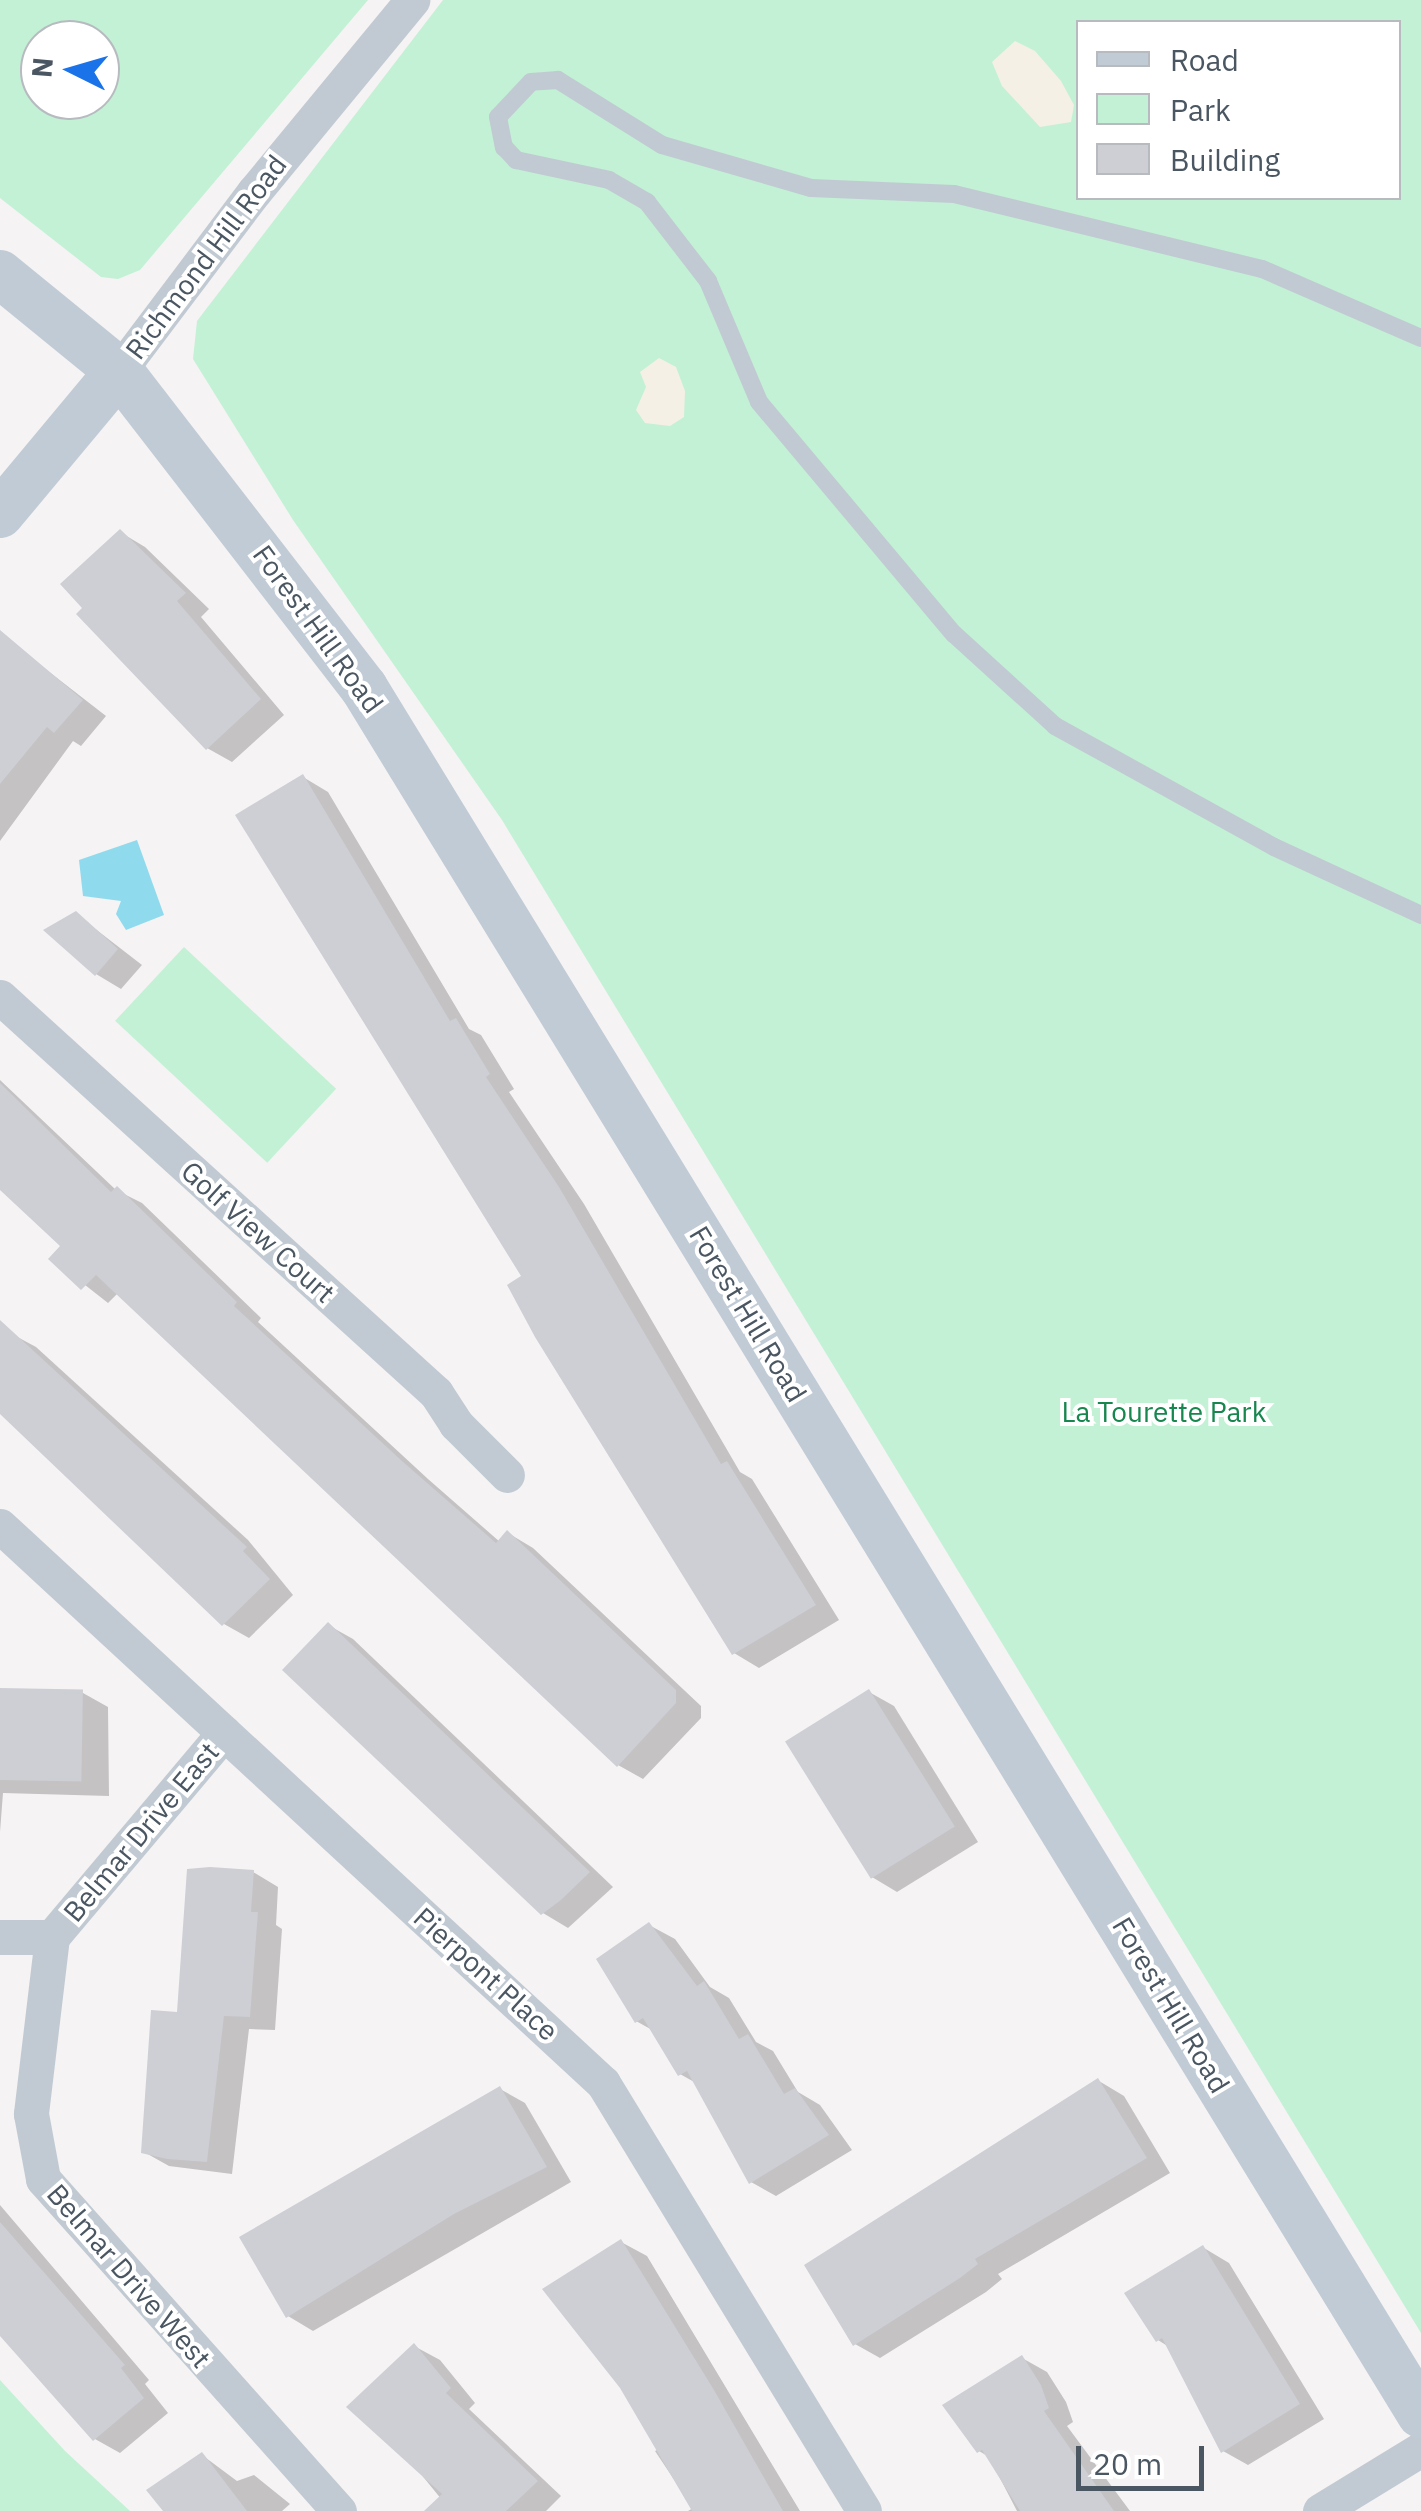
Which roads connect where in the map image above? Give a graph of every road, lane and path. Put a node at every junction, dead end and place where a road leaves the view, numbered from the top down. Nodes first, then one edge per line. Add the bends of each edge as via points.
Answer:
1 (412, 0) edge
2 (0, 274) edge
3 (1421, 338) edge
4 (119, 372) junction
5 (0, 514) edge
6 (1421, 915) edge
7 (0, 997) edge
8 (507, 1475) dead end
9 (0, 1526) edge
10 (224, 1733) junction
11 (0, 1937) edge
12 (52, 1937) junction
13 (1421, 2414) edge
14 (1421, 2449) edge
15 (340, 2511) edge
16 (864, 2511) edge
17 (1320, 2511) edge

1 - 4 street, Richmond Hill Road via 230,222
2 - 4 street, Forest Hill Road
3 - 6 lane via 1262,268 954,194 812,188 662,145 558,80 531,82 498,117 504,147 516,160 609,180 648,202 708,281 772,418 954,634 1055,726 1274,847
4 - 5 street, Richmond Hill Road
4 - 13 street, Forest Hill Road via 364,688
7 - 8 street, Golf View Court via 436,1394
9 - 10 street, Pierpont Place
10 - 12 street, Belmar Drive East
10 - 16 street, Pierpont Place via 602,2083
11 - 12 street, Belmar Drive East
12 - 15 street, Belmar Drive West via 31,2114 42,2179
14 - 17 street

